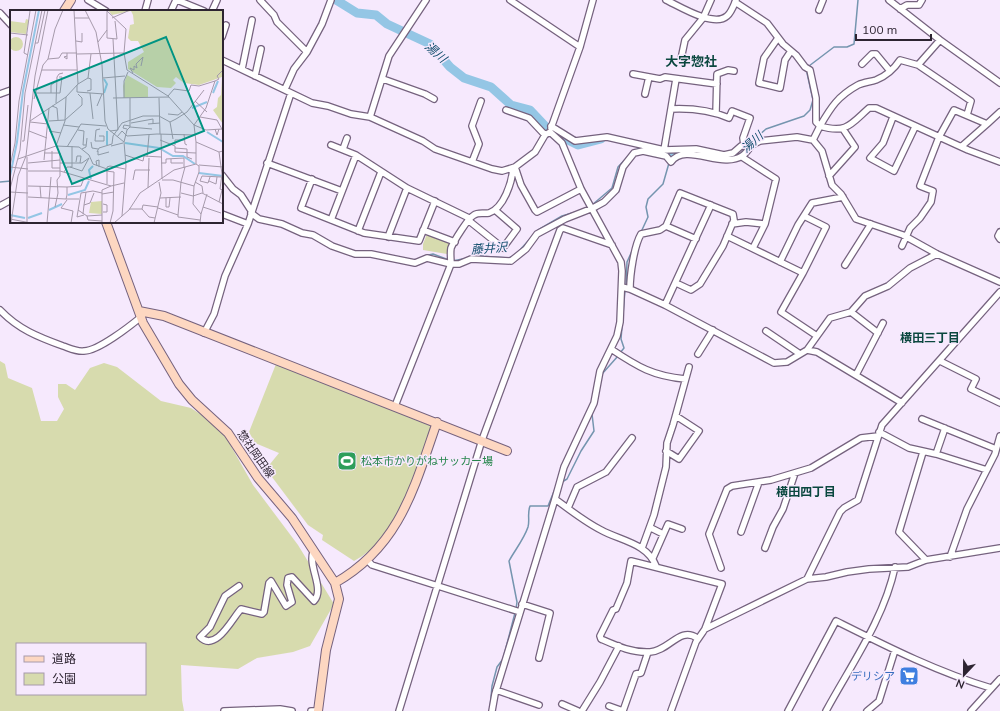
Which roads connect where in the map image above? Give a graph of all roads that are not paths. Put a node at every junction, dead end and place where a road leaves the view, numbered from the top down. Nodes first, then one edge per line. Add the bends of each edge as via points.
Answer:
1 (71, 0) edge
2 (88, 0) edge
3 (148, 0) edge
4 (176, 0) edge
5 (217, 0) edge
6 (260, 0) edge
7 (331, 0) edge
8 (426, 0) edge
9 (510, 0) edge
10 (593, 0) edge
11 (666, 0) edge
12 (711, 0) edge
13 (823, 0) edge
14 (889, 0) edge
15 (922, 0) edge
16 (736, 1) edge
17 (900, 9) junction
18 (65, 10) edge
19 (104, 10) edge
20 (145, 10) edge
21 (171, 10) edge
22 (201, 10) edge
23 (212, 10) edge
24 (819, 10) dead end
25 (0, 13) edge
26 (703, 18) junction
27 (252, 20) dead end
28 (10, 24) edge
29 (226, 25) dead end
30 (223, 34) edge
31 (778, 38) junction
32 (940, 40) junction
33 (580, 47) junction
34 (261, 49) dead end
35 (791, 51) junction
36 (307, 52) junction
37 (681, 59) dead end
38 (223, 60) edge
39 (862, 64) dead end
40 (918, 65) junction
41 (242, 69) junction
42 (734, 71) dead end
43 (890, 71) junction
44 (633, 74) dead end
45 (255, 76) junction
46 (649, 77) junction
47 (383, 79) junction
48 (676, 79) junction
49 (1000, 83) edge
50 (717, 84) junction
51 (285, 89) junction
52 (10, 90) edge
53 (291, 93) junction
54 (0, 94) edge
55 (645, 94) dead end
56 (434, 99) dead end
57 (481, 101) dead end
58 (671, 109) junction
59 (506, 110) dead end
60 (1000, 112) edge
61 (716, 113) junction
62 (966, 115) junction
63 (370, 117) junction
64 (893, 117) junction
65 (987, 124) junction
66 (820, 126) junction
67 (915, 127) junction
68 (843, 129) junction
69 (549, 131) junction
70 (939, 137) junction
71 (347, 138) dead end
72 (813, 140) junction
73 (752, 144) junction
74 (331, 145) dead end
75 (744, 145) junction
76 (962, 146) junction
77 (343, 149) junction
78 (664, 150) junction
79 (356, 155) junction
80 (742, 157) junction
81 (472, 162) junction
82 (1000, 162) edge
83 (267, 163) junction
84 (514, 167) junction
85 (381, 172) junction
86 (223, 176) edge
87 (829, 176) junction
88 (312, 179) junction
89 (407, 188) junction
90 (581, 188) junction
91 (342, 191) junction
92 (843, 197) junction
93 (10, 201) edge
94 (435, 201) junction
95 (711, 205) junction
96 (0, 206) edge
97 (594, 208) junction
98 (495, 210) junction
99 (252, 213) junction
100 (223, 214) edge
101 (804, 216) junction
102 (469, 219) junction
103 (331, 220) junction
104 (106, 223) edge
105 (248, 224) junction
106 (732, 224) junction
107 (765, 224) junction
108 (871, 224) junction
109 (666, 226) junction
110 (423, 230) junction
111 (358, 231) junction
112 (1000, 232) edge
113 (388, 236) junction
114 (727, 236) junction
115 (906, 237) junction
116 (696, 239) junction
117 (1000, 240) edge
118 (455, 242) junction
119 (612, 245) junction
120 (902, 246) dead end
121 (753, 248) junction
122 (937, 254) junction
123 (451, 261) junction
124 (780, 262) junction
125 (845, 265) dead end
126 (804, 273) junction
127 (1000, 282) edge
128 (676, 283) junction
129 (622, 287) junction
130 (630, 289) junction
131 (1000, 292) edge
132 (665, 305) junction
133 (0, 310) edge
134 (851, 312) junction
135 (140, 314) junction
136 (883, 323) dead end
137 (713, 330) junction
138 (766, 331) dead end
139 (204, 333) junction
140 (878, 333) junction
141 (817, 336) junction
142 (611, 349) junction
143 (807, 350) junction
144 (698, 354) dead end
145 (800, 354) junction
146 (940, 361) junction
147 (689, 367) dead end
148 (856, 375) junction
149 (685, 379) junction
150 (902, 403) junction
151 (1000, 403) edge
152 (395, 406) junction
153 (676, 416) junction
154 (922, 419) dead end
155 (437, 422) junction
156 (945, 428) junction
157 (879, 434) junction
158 (1000, 436) edge
159 (632, 438) dead end
160 (482, 440) junction
161 (666, 450) junction
162 (507, 451) dead end
163 (923, 452) junction
164 (997, 453) edge
165 (936, 454) junction
166 (987, 470) junction
167 (796, 473) junction
168 (759, 482) junction
169 (555, 499) junction
170 (568, 508) junction
171 (651, 528) junction
172 (682, 529) dead end
173 (741, 532) dead end
174 (663, 534) junction
175 (642, 548) junction
176 (765, 548) dead end
177 (1000, 548) edge
178 (313, 552) junction
179 (950, 557) junction
180 (653, 558) junction
181 (926, 560) junction
182 (368, 561) junction
183 (656, 566) junction
184 (895, 567) junction
185 (721, 568) dead end
186 (807, 579) junction
187 (335, 583) junction
188 (239, 586) dead end
189 (437, 586) junction
190 (522, 604) junction
191 (520, 612) junction
192 (705, 629) junction
193 (867, 637) junction
194 (697, 638) junction
195 (619, 646) junction
196 (896, 650) junction
197 (648, 652) junction
198 (539, 658) dead end
199 (1000, 679) edge
200 (991, 688) junction
201 (496, 690) junction
202 (562, 704) dead end
203 (539, 705) dead end
204 (609, 706) dead end
205 (224, 711) edge
206 (292, 711) edge
207 (311, 711) edge
208 (318, 711) edge
209 (399, 711) edge
210 (492, 711) edge
211 (578, 711) edge
212 (582, 711) edge
213 (623, 711) edge
214 (671, 711) edge
215 (788, 711) edge
216 (828, 711) edge
217 (867, 711) edge
218 (971, 711) edge

1 - 18 street
2 - 19 street
3 - 20 street
4 - 21 street
4 - 22 street
5 - 23 street
6 - 36 street via 274,14 276,22
7 - 36 street
8 - 47 street via 390,56
9 - 33 street
10 - 33 street
11 - 26 street
12 - 26 street
13 - 24 street
14 - 17 street
15 - 17 street via 919,5 907,5
16 - 26 street via 727,16 721,19
16 - 31 street via 767,23
17 - 32 street
25 - 28 street
26 - 37 street via 685,40
27 - 41 street
29 - 30 street
31 - 35 street
31 - 35 street via 764,58 759,82 780,88 785,60
32 - 40 street
32 - 49 street
33 - 69 street
34 - 45 street
35 - 66 street via 810,70 816,98 816,122
36 - 51 street via 294,69
38 - 41 street
39 - 43 street via 872,54 876,54
40 - 43 street via 900,60
40 - 62 street via 971,101
41 - 45 street
42 - 50 street via 728,70 717,74
43 - 66 street via 876,80 859,85 833,103
44 - 46 street
45 - 51 street
46 - 48 street via 660,80 665,77
46 - 55 street
47 - 56 street
47 - 63 street
48 - 50 street
48 - 58 street
50 - 61 street
51 - 53 street
52 - 54 street
53 - 63 street via 351,114
53 - 83 street
57 - 81 street via 472,126 479,144
58 - 61 street via 693,108
58 - 78 street
59 - 69 street via 529,118
60 - 65 street
61 - 75 street via 729,118 732,111 750,118 743,138
62 - 65 street
62 - 70 street via 954,110
63 - 81 street via 435,149
64 - 67 street
64 - 67 street via 883,143 870,158 894,171
64 - 68 street via 876,108 869,108 855,122
65 - 76 street
66 - 68 street via 833,130
66 - 72 street
67 - 70 street
68 - 87 street via 855,147
69 - 78 street via 575,141 607,137
69 - 84 street via 535,152
69 - 90 street via 562,143
70 - 76 street
70 - 115 street via 920,186 933,191 931,202
71 - 77 street
72 - 73 street via 796,137
72 - 87 street via 822,151
73 - 75 street
73 - 80 street
74 - 77 street
75 - 78 street via 724,155 696,149
76 - 82 street
77 - 79 street
79 - 85 street
79 - 91 street
80 - 97 street via 721,161 688,155 677,156 672,162 666,156 639,151 625,163 616,190
80 - 107 street via 776,179
81 - 84 street via 502,171
83 - 88 street
83 - 99 street
84 - 90 street via 537,212
84 - 98 street via 506,194
85 - 89 street
85 - 111 street
86 - 99 street via 241,195
87 - 92 street via 832,185
88 - 91 street
88 - 103 street via 301,208
89 - 94 street
89 - 113 street
90 - 97 street
91 - 103 street
92 - 101 street via 812,203
92 - 108 street via 856,219
93 - 96 street
94 - 102 street
94 - 110 street
95 - 106 street via 733,214
95 - 109 street via 680,193
95 - 116 street
97 - 119 street
97 - 123 street via 565,219 537,234 526,249 511,261 471,259 459,264
98 - 102 street via 475,214
98 - 102 street via 517,229 503,248
99 - 105 street
99 - 123 street via 259,219 313,235 332,246 356,254 371,254 414,263 428,258
100 - 105 street
101 - 124 street
101 - 126 street via 826,227
102 - 118 street
103 - 111 street
104 - 135 street, 惣社岡田線
105 - 139 street via 225,276 214,314
106 - 107 street
106 - 114 street
107 - 121 street
108 - 115 street
108 - 125 street
109 - 116 street
109 - 130 street via 641,234 631,266
110 - 113 street via 419,241
110 - 118 street
111 - 113 street
112 - 117 street
114 - 121 street
114 - 128 street via 700,284 692,290
115 - 120 street
115 - 122 street
116 - 128 street
118 - 123 street via 451,248
119 - 129 street via 621,262
119 - 160 street via 563,228 560,230
121 - 124 street
122 - 127 street
122 - 134 street via 910,268 888,286 865,296
123 - 152 street
124 - 126 street
126 - 141 street via 781,312
128 - 132 street
129 - 130 street
129 - 142 street via 620,322
130 - 132 street
131 - 146 street
132 - 137 street
133 - 135 street via 19,327 33,335 84,351 121,333
134 - 140 street
134 - 141 street via 830,318
135 - 139 street via 164,316
135 - 178 street, 惣社岡田線 via 185,393 228,433 258,478 292,518
136 - 140 street
137 - 144 street
137 - 145 street via 774,363 787,362
138 - 145 street
139 - 152 street
140 - 148 street
141 - 143 street
142 - 149 street via 645,370 664,377
142 - 169 street via 600,371 594,403 560,477
143 - 145 street
143 - 148 street via 817,352
146 - 150 street
146 - 151 street via 976,379 971,389
147 - 149 street
148 - 150 street
149 - 153 street
150 - 157 street via 882,425
152 - 155 street
153 - 161 street
153 - 161 street via 699,431 679,459
154 - 156 street
155 - 160 street
155 - 182 street via 408,501 391,532
156 - 164 street
156 - 165 street
157 - 163 street
157 - 167 street via 861,438 811,468
157 - 186 street via 858,500 840,512
158 - 164 street
159 - 170 street via 606,472 577,487
160 - 162 street
160 - 189 street
161 - 171 street via 666,467
163 - 165 street
163 - 181 street via 899,532
164 - 166 street
165 - 166 street
166 - 179 street via 967,509
167 - 168 street
167 - 176 street
168 - 173 street
168 - 185 street via 727,489 709,529
169 - 170 street
169 - 190 street
170 - 175 street via 601,530
171 - 174 street
171 - 175 street
172 - 174 street via 668,524
174 - 180 street
175 - 180 street
177 - 179 street
178 - 187 street, 惣社岡田線
178 - 188 street via 311,559 318,590 314,601 292,577 288,578 287,585 292,602 286,606 271,582 262,614 241,609 218,638 209,641 200,638 210,627 225,596
179 - 181 street
180 - 183 street
181 - 184 street via 908,567
182 - 187 street
182 - 189 street via 372,565
183 - 192 street via 722,584
183 - 195 street via 631,561 627,584 600,636 601,639
184 - 186 street
184 - 193 street via 891,586
186 - 192 street
187 - 208 street, 惣社岡田線 via 339,599 326,650
189 - 191 street
189 - 209 street
190 - 191 street
190 - 198 street via 550,613
191 - 201 street
192 - 194 street
193 - 196 street
193 - 215 street via 836,621
193 - 216 street
194 - 197 street via 688,634 677,637 664,649
194 - 214 street
195 - 197 street via 633,651
195 - 212 street
196 - 200 street via 964,680
196 - 217 street via 879,701
197 - 213 street via 641,673 636,674
199 - 200 street
200 - 218 street
201 - 203 street
201 - 210 street
202 - 211 street
204 - 213 street
205 - 206 street
207 - 208 street

